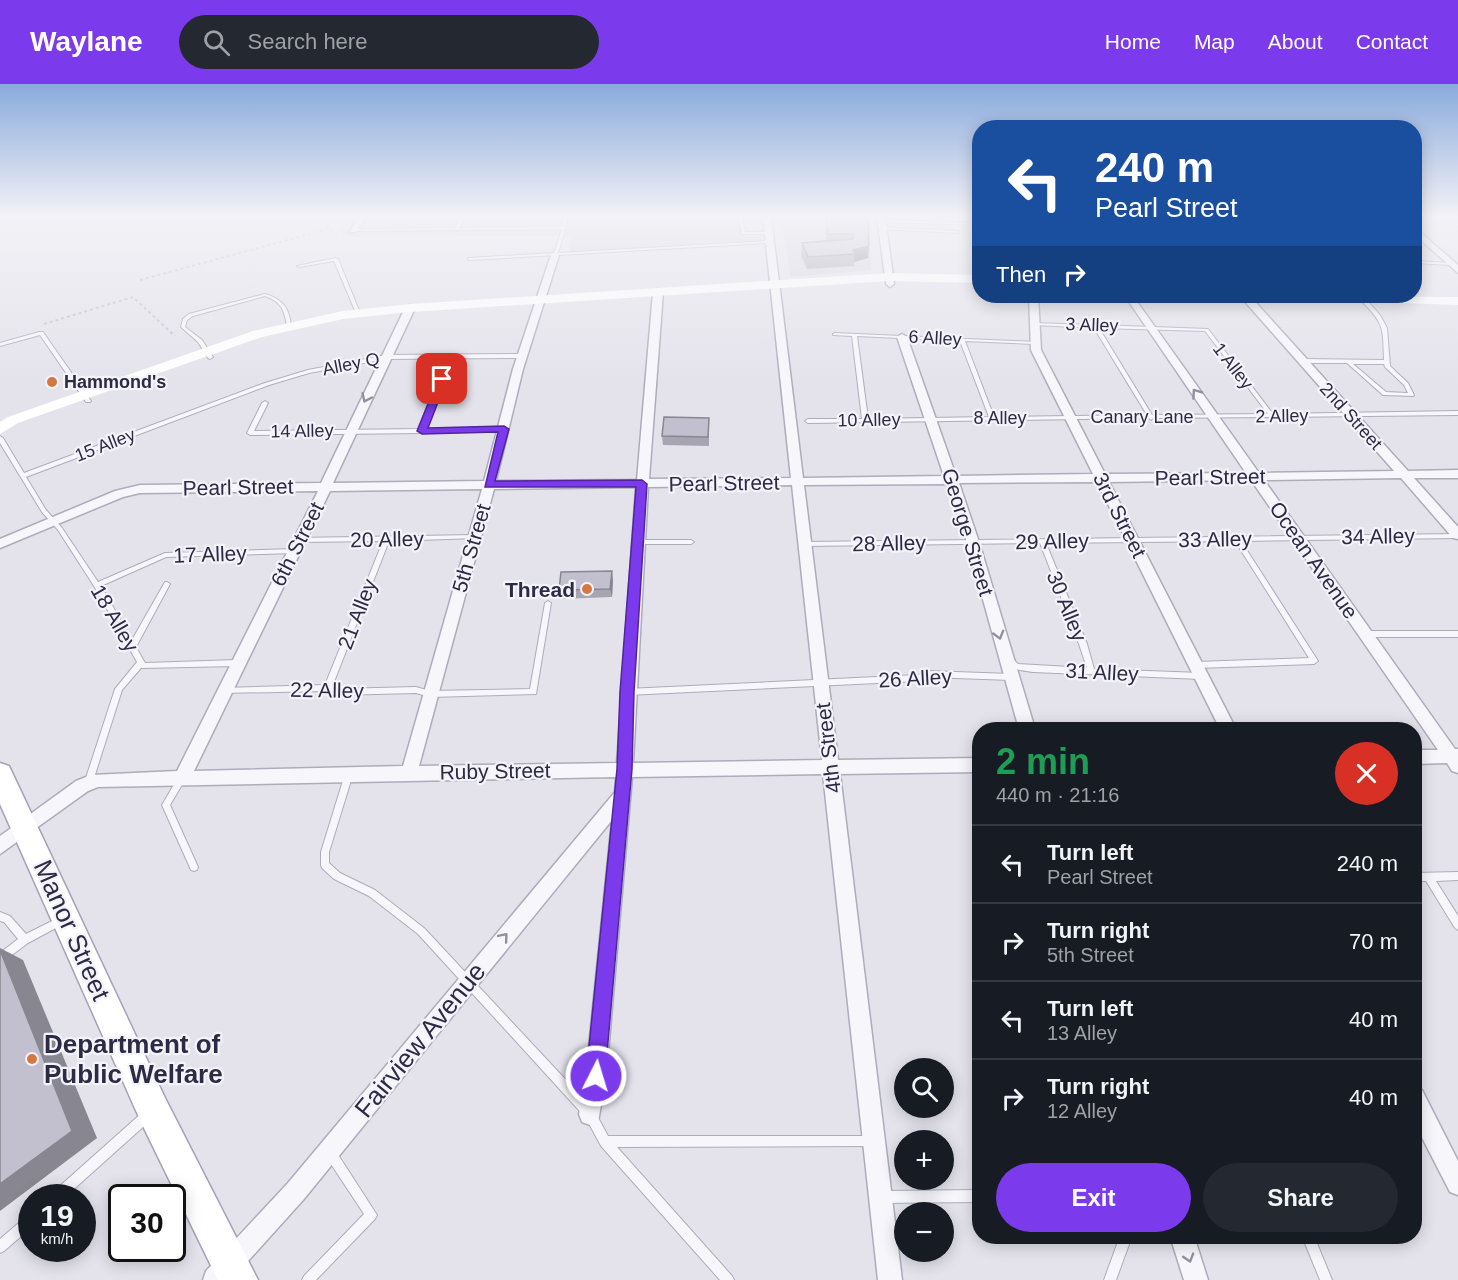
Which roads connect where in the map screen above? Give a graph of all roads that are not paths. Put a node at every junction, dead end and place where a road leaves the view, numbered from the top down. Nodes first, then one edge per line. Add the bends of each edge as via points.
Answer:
1 (342, 273) edge
2 (549, 273) edge
3 (772, 273) edge
4 (888, 273) edge
5 (972, 279) edge
6 (889, 281) junction
7 (972, 286) edge
8 (774, 288) junction
9 (658, 296) junction
10 (1422, 300) edge
11 (1458, 301) edge
12 (539, 303) junction
13 (1033, 303) edge
14 (1134, 303) edge
15 (1251, 303) edge
16 (1366, 303) edge
17 (408, 311) junction
18 (358, 313) junction
19 (1034, 324) junction
20 (1095, 325) junction
21 (289, 326) junction
22 (1149, 327) junction
23 (835, 334) dead end
24 (854, 335) junction
25 (902, 337) junction
26 (962, 339) junction
27 (1035, 342) junction
28 (0, 345) edge
29 (208, 354) junction
30 (522, 356) junction
31 (386, 357) junction
32 (1303, 361) junction
33 (1348, 362) junction
34 (1387, 362) junction
35 (442, 379) dead end
36 (85, 398) junction
37 (265, 403) dead end
38 (1458, 413) edge
39 (186, 414) joint
40 (1351, 415) junction
41 (1213, 417) junction
42 (1273, 417) junction
43 (992, 418) junction
44 (1071, 418) junction
45 (1151, 418) junction
46 (930, 419) junction
47 (865, 420) junction
48 (808, 421) dead end
49 (0, 429) edge
50 (504, 429) junction
51 (351, 430) junction
52 (422, 431) junction
53 (0, 438) edge
54 (1404, 474) junction
55 (1458, 474) edge
56 (23, 476) junction
57 (1254, 476) junction
58 (952, 478) junction
59 (1101, 478) junction
60 (797, 482) junction
61 (642, 484) junction
62 (489, 485) junction
63 (326, 486) junction
64 (52, 523) junction
65 (1458, 536) edge
66 (475, 537) junction
67 (1297, 537) junction
68 (1237, 539) junction
69 (386, 540) junction
70 (1132, 540) junction
71 (1042, 541) junction
72 (638, 542) junction
73 (691, 542) dead end
74 (973, 542) junction
75 (0, 544) edge
76 (805, 544) junction
77 (297, 546) junction
78 (167, 584) dead end
79 (97, 585) junction
80 (548, 603) dead end
81 (1366, 634) junction
82 (1458, 634) edge
83 (132, 647) junction
84 (1006, 657) junction
85 (141, 663) junction
86 (237, 663) junction
87 (1091, 671) junction
88 (1198, 671) junction
89 (1011, 677) junction
90 (820, 681) junction
91 (328, 688) junction
92 (223, 691) junction
93 (627, 692) junction
94 (430, 694) junction
95 (1025, 722) edge
96 (1224, 722) edge
97 (1422, 758) edge
98 (1456, 760) edge
99 (972, 765) edge
100 (830, 767) junction
101 (625, 769) junction
102 (409, 772) junction
103 (0, 774) edge
104 (350, 774) junction
105 (182, 778) junction
106 (88, 784) junction
107 (621, 796) junction
108 (13, 837) edge
109 (194, 867) dead end
110 (1458, 876) edge
111 (1422, 877) edge
112 (1429, 877) junction
113 (0, 916) edge
114 (66, 918) junction
115 (1458, 925) edge
116 (25, 940) junction
117 (0, 959) edge
118 (467, 982) junction
119 (153, 1110) junction
120 (590, 1114) junction
121 (1422, 1114) edge
122 (875, 1141) junction
123 (605, 1142) junction
124 (328, 1151) junction
125 (70, 1184) edge
126 (1458, 1184) edge
127 (972, 1196) edge
128 (881, 1197) junction
129 (18, 1231) edge
130 (1123, 1244) edge
131 (1185, 1244) edge
132 (1311, 1244) edge
133 (0, 1247) edge
134 (228, 1275) edge
135 (308, 1280) edge
136 (728, 1280) edge
137 (890, 1280) edge
138 (1110, 1280) edge
139 (1196, 1280) edge
140 (1326, 1280) edge

1 - 18 lane
2 - 12 street, 5th Street
3 - 8 street, 4th Street
4 - 6 street
5 - 6 main road
6 - 7 main road
6 - 8 main road
8 - 9 main road
8 - 60 street, 4th Street
9 - 12 main road
9 - 61 street
10 - 11 main road
12 - 17 main road
12 - 30 street, 5th Street
13 - 19 street, 3rd Street
14 - 22 street, Ocean Avenue
15 - 32 street, 2nd Street
16 - 34 lane via 1387,328
17 - 18 main road
17 - 29 main road via 318,326
17 - 31 street, 6th Street
18 - 21 main road
19 - 20 lane, 3 Alley
19 - 27 street, 3rd Street
20 - 22 lane, 3 Alley
20 - 45 lane
21 - 29 main road
21 - 29 lane via 284,307 264,295 197,313 185,319 183,327 200,340
41 -> 22 street, Ocean Avenue
22 - 42 lane, 1 Alley via 1206,330
23 - 24 lane, 6 Alley
24 - 25 lane, 6 Alley
24 - 47 lane
25 - 26 lane, 6 Alley
25 - 46 street, George Street
26 - 27 lane, 6 Alley
26 - 43 lane
27 - 44 street, 3rd Street
28 - 36 lane via 41,333
29 - 36 main road
30 - 31 lane, Alley Q
30 - 50 street, 5th Street
31 - 39 lane, Alley Q via 282,379
31 -> 51 street, 6th Street
32 - 33 lane
32 - 40 street, 2nd Street
33 - 34 lane
33 - 34 lane via 1385,394 1411,395
35 - 52 lane
36 - 49 main road via 17,427
37 - 51 lane, 14 Alley via 250,433
38 - 40 lane, 2 Alley
39 - 56 lane, 15 Alley
40 - 42 lane, 2 Alley
40 - 54 street, 2nd Street
41 - 42 lane, 2 Alley
41 - 45 lane, Canary Lane
41 - 57 street, Ocean Avenue
43 - 44 lane, 8 Alley
43 - 46 lane, 8 Alley
44 - 45 lane, Canary Lane
44 - 59 street, 3rd Street
46 - 47 lane, 10 Alley
46 - 58 street, George Street
47 - 48 lane, 10 Alley
50 - 52 lane
50 - 62 street, 5th Street
51 - 52 lane
51 - 63 street, 6th Street
53 - 56 lane, 18 Alley
54 - 55 street, Pearl Street
54 - 57 street, Pearl Street
54 - 65 street, 2nd Street
56 - 64 lane, 18 Alley
57 - 59 street, Pearl Street
57 - 67 street, Ocean Avenue
58 - 59 street, Pearl Street
58 - 60 street, Pearl Street
58 - 74 street, George Street
59 - 70 street, 3rd Street
60 - 61 street, Pearl Street
60 - 76 street, 4th Street
61 - 62 street, Pearl Street
61 - 72 street
62 - 63 street, Pearl Street
62 - 66 street, 5th Street
63 - 64 street, Pearl Street via 140,489
63 - 77 street, 6th Street
64 - 75 street, Pearl Street
64 - 79 lane, 18 Alley
65 - 67 lane, 34 Alley
66 - 69 lane, 20 Alley
66 - 94 street, 5th Street
67 - 68 lane, 33 Alley
67 - 81 street, Ocean Avenue
68 - 70 lane, 33 Alley
68 - 88 lane, 31 Alley via 1314,661
69 - 77 lane, 20 Alley
69 - 91 lane, 21 Alley
70 - 71 lane, 29 Alley
70 - 88 street, 3rd Street
71 - 74 lane, 29 Alley
71 - 87 lane, 30 Alley
72 - 73 lane
72 - 93 street
74 - 76 lane, 28 Alley
74 -> 84 street, George Street
76 - 90 street, 4th Street
77 - 79 lane, 17 Alley via 165,555
77 - 86 street, 6th Street
78 - 83 lane
79 - 83 lane, 18 Alley
80 - 94 lane, 22 Alley via 533,692
81 - 82 lane
81 - 98 street, Ocean Avenue
83 - 85 lane, 18 Alley
84 - 87 lane, 31 Alley via 1016,667
84 - 89 street, George Street
85 - 86 lane, 18 Alley
85 - 106 lane via 119,688
86 - 92 street, 6th Street
87 - 88 lane, 31 Alley
88 - 96 street, 3rd Street
89 - 90 lane, 26 Alley via 927,674 919,678
89 - 95 street, George Street
90 - 93 lane, 26 Alley via 786,686
90 - 100 street, 4th Street
91 - 92 lane, 22 Alley
91 - 94 lane, 22 Alley via 337,692 416,690
92 - 105 street, 6th Street
93 - 101 street
94 - 102 street, 5th Street
97 - 98 street
99 - 100 street, Ruby Street
100 - 101 street, Ruby Street
100 - 122 street, 4th Street
101 - 102 street, Ruby Street
101 - 107 street
102 - 104 street, Ruby Street
103 - 108 main road, Manor Street
104 - 105 street, Ruby Street
104 - 118 lane via 325,852 326,865 337,876 372,893 421,931
105 - 106 street, Ruby Street via 97,780
105 - 109 lane via 166,805
106 - 108 street, Ruby Street
118 -> 107 street, Fairview Avenue
107 - 120 street
108 - 114 main road, Manor Street
110 - 112 lane
111 - 112 lane
112 - 115 lane
113 - 116 lane
114 - 116 lane
114 - 119 main road, Manor Street
116 - 117 lane
118 - 120 lane
118 - 124 street, Fairview Avenue
119 - 125 lane
119 - 134 main road, Manor Street via 216,1241
120 - 123 lane
121 - 126 street
122 - 123 lane
122 - 128 street, 4th Street
123 - 136 lane
124 - 134 street, Fairview Avenue
124 - 135 lane via 371,1215
127 - 128 lane
128 - 137 street, 4th Street
129 - 133 lane
130 - 138 lane
131 -> 139 street
132 - 140 lane

